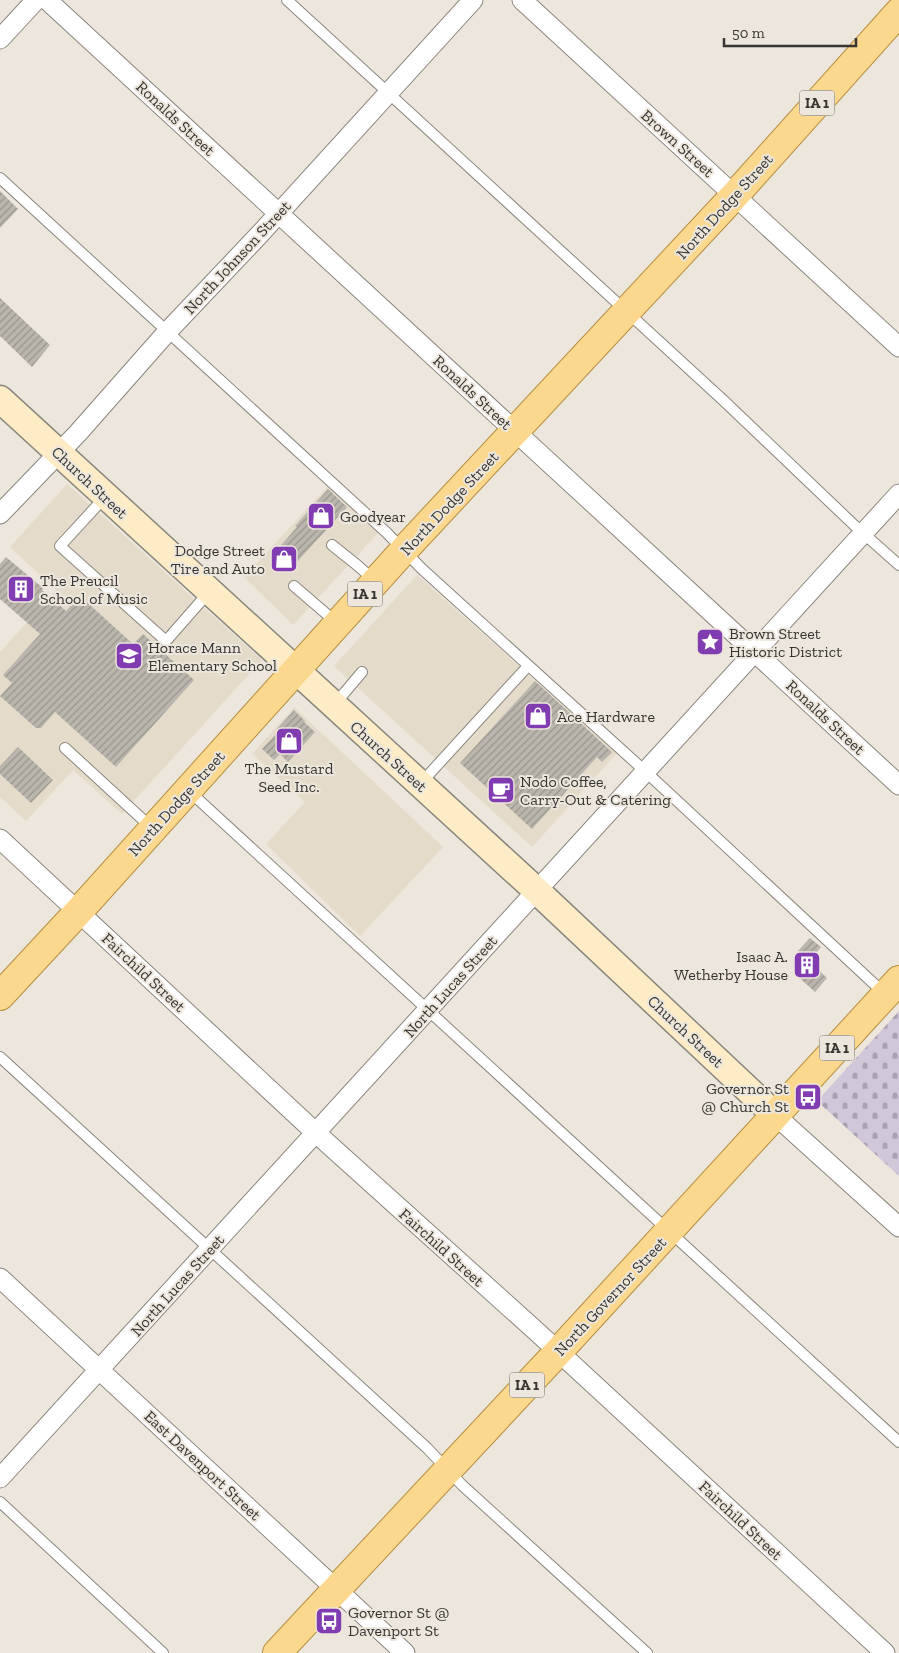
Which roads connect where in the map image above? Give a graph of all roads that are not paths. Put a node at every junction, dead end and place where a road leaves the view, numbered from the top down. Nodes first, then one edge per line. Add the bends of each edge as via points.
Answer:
1 (36, 0) edge
2 (47, 0) edge
3 (286, 0) edge
4 (473, 0) edge
5 (522, 0) edge
6 (899, 12) edge
7 (0, 39) edge
8 (388, 93) junction
9 (0, 178) edge
10 (735, 195) junction
11 (279, 213) junction
12 (627, 312) junction
13 (168, 331) junction
14 (899, 347) edge
15 (0, 399) edge
16 (516, 432) junction
17 (59, 453) junction
18 (899, 494) edge
19 (106, 496) junction
20 (0, 514) edge
21 (864, 533) junction
22 (332, 544) dead end
23 (404, 550) junction
24 (899, 565) edge
25 (376, 582) junction
26 (294, 586) dead end
27 (209, 591) junction
28 (338, 624) junction
29 (755, 652) junction
30 (528, 666) junction
31 (296, 671) junction
32 (362, 672) dead end
33 (334, 706) junction
34 (65, 748) dead end
35 (646, 772) junction
36 (420, 784) junction
37 (899, 785) edge
38 (188, 790) junction
39 (153, 829) junction
40 (0, 839) edge
41 (537, 891) junction
42 (79, 911) junction
43 (892, 988) edge
44 (0, 996) edge
45 (428, 1010) junction
46 (0, 1057) edge
47 (775, 1115) junction
48 (316, 1133) junction
49 (899, 1227) edge
50 (669, 1231) junction
51 (210, 1249) junction
52 (0, 1278) edge
53 (558, 1352) junction
54 (100, 1370) junction
55 (899, 1442) edge
56 (448, 1470) junction
57 (0, 1478) edge
58 (0, 1502) edge
59 (336, 1589) junction
60 (163, 1653) edge
61 (277, 1653) edge
62 (405, 1653) edge
63 (647, 1653) edge
64 (885, 1653) edge

1 - 7 street
2 - 11 street, Ronalds Street
3 - 8 lane
4 - 8 street, North Johnson Street
5 - 10 street, Brown Street
6 - 10 main road, North Dodge Street / IA 1
8 - 11 street, North Johnson Street
8 - 12 lane
9 - 13 lane
10 - 12 main road, North Dodge Street / IA 1
10 - 14 street, Brown Street
11 - 13 street, North Johnson Street
11 - 16 street, Ronalds Street
12 - 16 main road, North Dodge Street / IA 1
12 - 21 lane
13 - 17 street, North Johnson Street
13 - 23 lane
15 - 17 street, Church Street
16 - 23 main road, North Dodge Street / IA 1
16 - 29 street, Ronalds Street
17 - 19 street, Church Street
17 - 20 street, North Johnson Street
18 - 21 street, North Lucas Street
19 - 27 street, Church Street
19 - 27 lane via 60,546 166,641
21 - 24 lane
21 - 29 street, North Lucas Street
22 - 25 lane
23 - 25 main road, North Dodge Street / IA 1
23 - 30 lane
25 - 28 main road, North Dodge Street / IA 1
26 - 28 lane
27 - 31 street, Church Street
28 - 31 main road, North Dodge Street / IA 1
29 - 35 street, North Lucas Street
29 - 37 street, Ronalds Street
30 - 35 lane
30 - 36 lane
31 - 33 street, Church Street
31 - 38 main road, North Dodge Street / IA 1
32 - 33 lane
33 - 36 street, Church Street
34 - 39 lane
35 - 41 street, North Lucas Street
35 - 43 lane
36 - 41 street, Church Street
38 - 39 main road, North Dodge Street / IA 1
38 - 45 lane
39 - 42 main road, North Dodge Street / IA 1
40 - 42 street, Fairchild Street
41 - 45 street, North Lucas Street
41 - 47 street, Church Street
42 - 44 main road, North Dodge Street / IA 1
42 - 48 street, Fairchild Street
43 - 47 main road, North Governor Street / IA 1
45 - 48 street, North Lucas Street
45 - 50 lane
46 - 51 lane
47 - 49 street
47 - 50 main road, North Governor Street / IA 1
48 - 51 street, North Lucas Street
48 - 53 street, Fairchild Street
50 - 53 main road, North Governor Street / IA 1
50 - 55 lane
51 - 54 street, North Lucas Street
51 - 56 lane
52 - 54 street, East Davenport Street
53 - 56 main road, North Governor Street / IA 1
53 - 64 street, Fairchild Street
54 - 57 street, North Lucas Street
54 - 59 street, East Davenport Street
56 - 59 main road, North Governor Street / IA 1
56 - 63 lane
58 - 60 lane
59 - 61 main road, North Governor Street / IA 1
59 - 62 street, East Davenport Street

